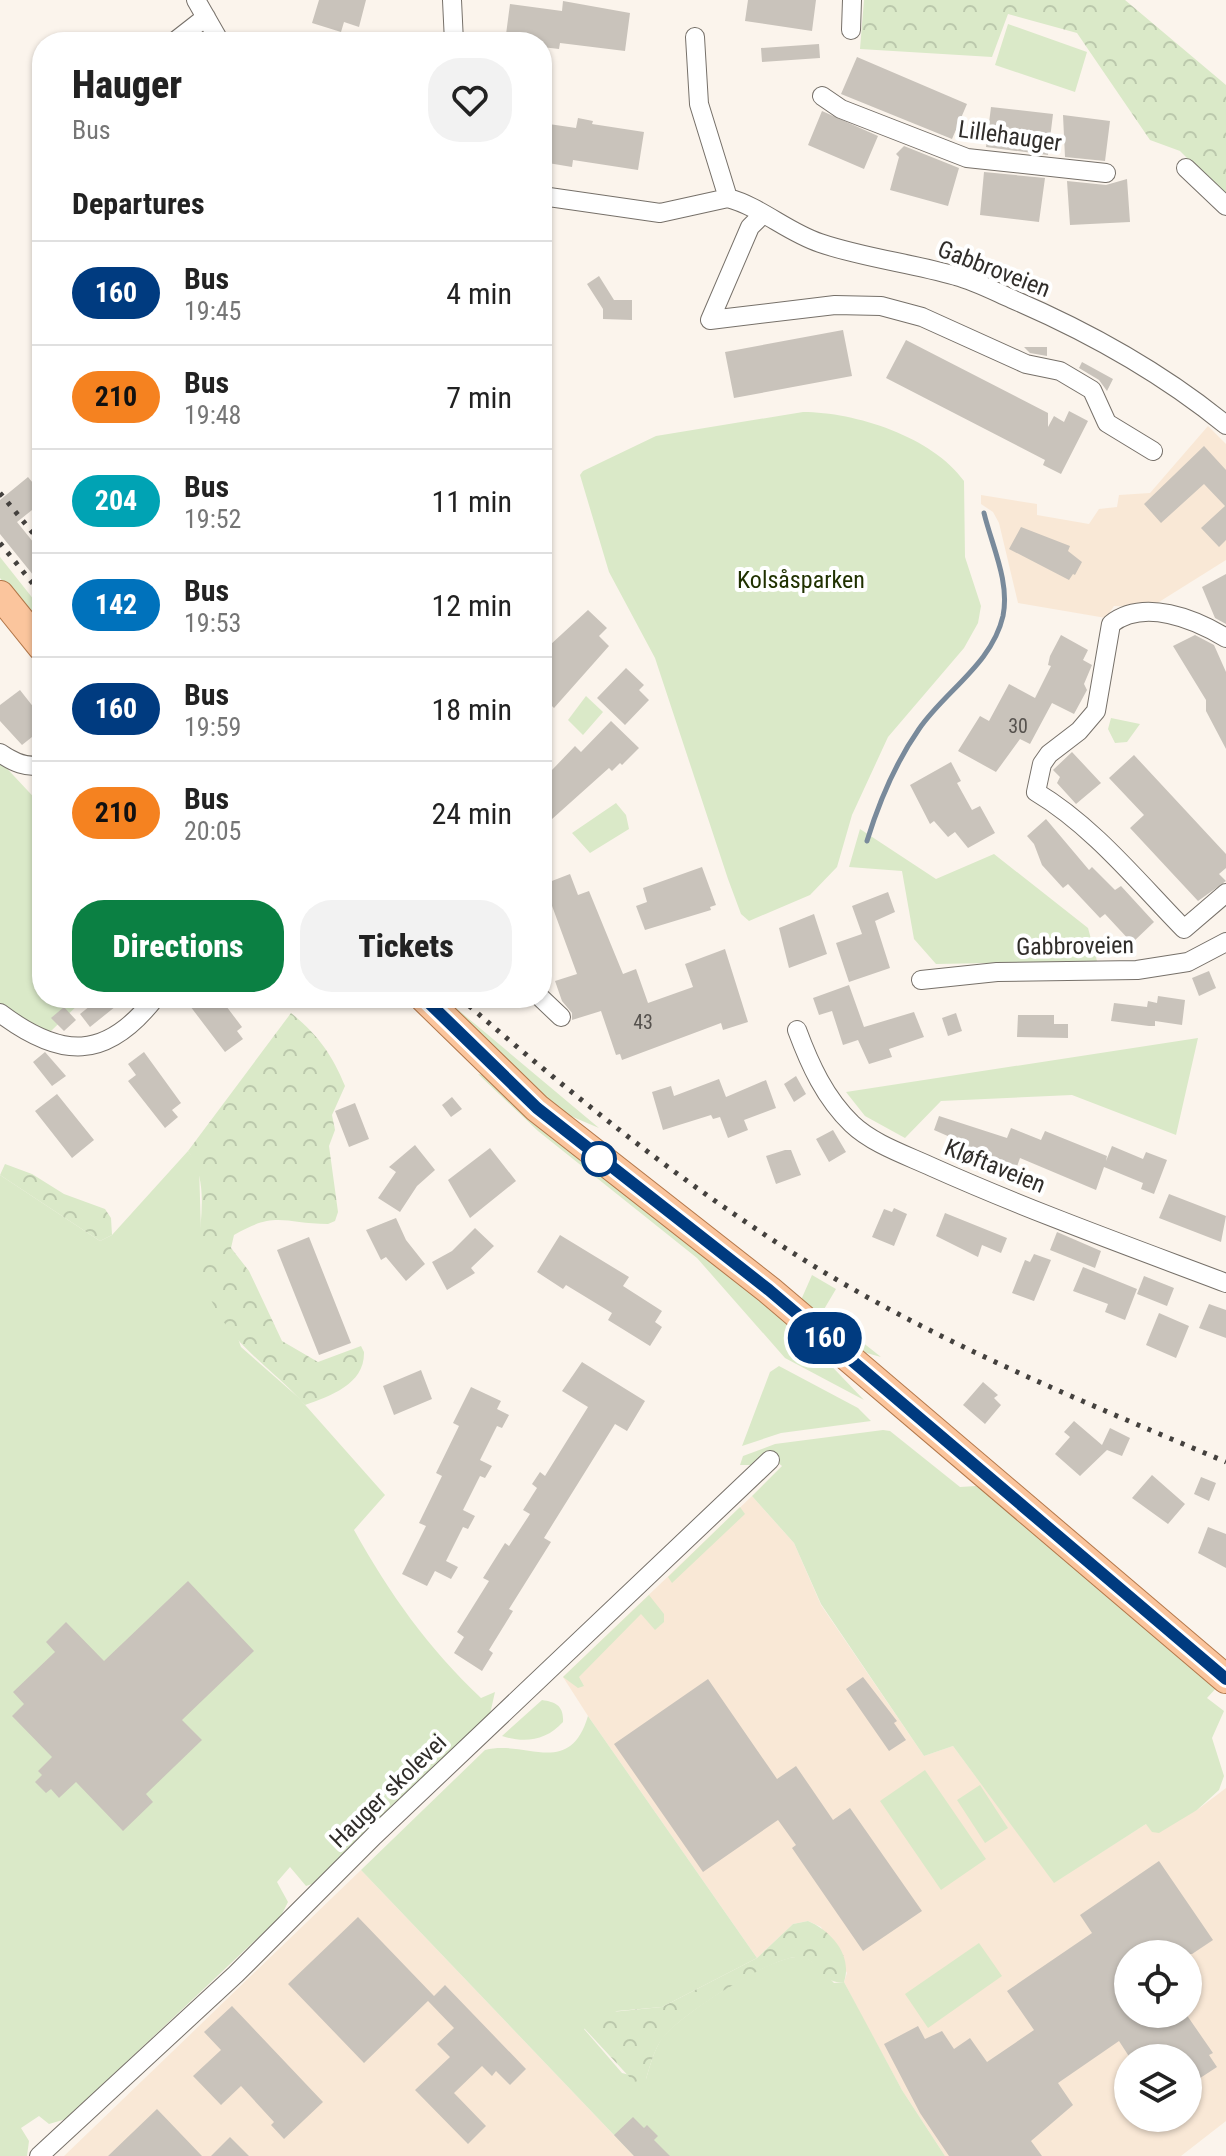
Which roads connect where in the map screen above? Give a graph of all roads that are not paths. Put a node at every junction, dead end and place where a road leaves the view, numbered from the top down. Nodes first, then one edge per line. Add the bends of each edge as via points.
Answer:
1 (196, 0) edge
2 (452, 0) edge
3 (852, 0) edge
4 (206, 17) junction
5 (851, 30) dead end
6 (187, 32) edge
7 (214, 32) edge
8 (454, 32) edge
9 (695, 37) dead end
10 (822, 96) dead end
11 (1186, 168) dead end
12 (1106, 173) dead end
13 (552, 197) edge
14 (728, 198) junction
15 (1226, 206) edge
16 (763, 214) junction
17 (1226, 425) edge
18 (1153, 451) dead end
19 (0, 595) edge
20 (32, 635) edge
21 (1226, 638) edge
22 (0, 753) edge
23 (32, 766) edge
24 (1226, 893) edge
25 (1184, 929) junction
26 (1226, 942) edge
27 (1204, 955) junction
28 (921, 980) dead end
29 (146, 1008) edge
30 (434, 1008) edge
31 (552, 1008) edge
32 (0, 1013) edge
33 (561, 1017) dead end
34 (797, 1030) dead end
35 (1226, 1283) edge
36 (770, 1460) dead end
37 (1226, 1679) edge
38 (39, 2156) edge

1 - 4 street
2 - 8 street
3 - 5 street
4 - 6 street
4 - 7 street
9 - 14 street via 699,104
10 - 12 street, Lillehauger via 841,109 967,158
11 - 15 street
13 - 14 street via 660,213
14 - 16 street, Gabbroveien
16 - 17 street, Gabbroveien via 788,231 824,244 959,277 1028,306 1171,382
16 - 18 street via 750,227 710,320 835,305 881,306 922,317 1026,364 1060,371 1092,390 1107,423
19 - 20 main road
21 - 25 street via 1162,614 1134,613 1111,624 1096,711 1049,754 1036,792 1104,848
22 - 23 street
24 - 25 street
25 - 27 street
26 - 27 street, Gabbroveien
27 - 28 street, Gabbroveien via 1137,970 983,973
29 - 32 street via 125,1031 91,1047 50,1043
30 - 37 main road via 556,1124 769,1290
31 - 33 street
34 - 35 street, Kløftaveien via 831,1100 854,1126 883,1144 968,1183
36 - 38 street, Hauger skolevei via 236,1974

